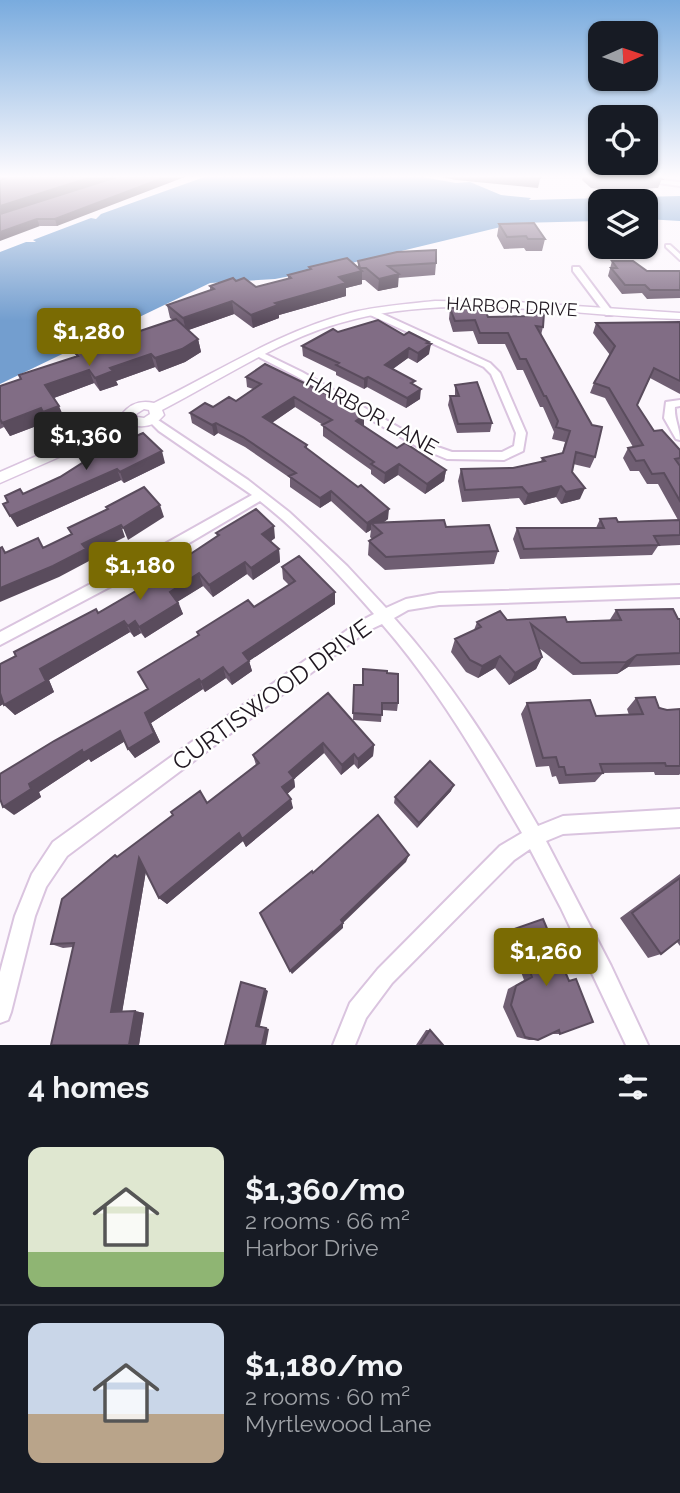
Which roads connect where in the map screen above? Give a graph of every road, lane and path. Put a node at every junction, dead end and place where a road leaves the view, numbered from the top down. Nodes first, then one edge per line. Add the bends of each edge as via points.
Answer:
1 (668, 246) dead end
2 (680, 258) edge
3 (576, 269) dead end
4 (371, 312) junction
5 (610, 313) junction
6 (680, 316) edge
7 (260, 355) junction
8 (680, 403) edge
9 (154, 413) junction
10 (680, 437) edge
11 (0, 478) edge
12 (260, 496) junction
13 (680, 591) edge
14 (383, 616) junction
15 (0, 639) edge
16 (680, 818) edge
17 (533, 837) junction
18 (0, 1012) edge
19 (344, 1045) edge
20 (638, 1045) edge

1 - 2 street
3 - 5 street
4 - 5 street, HARBOR DRIVE via 495,302
4 - 7 street, HARBOR DRIVE via 320,327
4 - 7 street, HARBOR LANE via 487,365 495,373 521,433 519,448 504,456 451,456 422,445
5 - 6 street, HARBOR DRIVE
7 - 9 street, HARBOR DRIVE
8 - 10 street via 670,404 669,418
9 - 11 street via 144,422 131,420
9 - 12 street
12 - 14 street via 336,564
12 - 15 street
13 - 14 street, CURTISWOOD DRIVE via 439,599 406,605
14 - 17 street via 465,722
14 - 18 street, CURTISWOOD DRIVE via 60,849 38,881 25,915
16 - 17 street via 563,825
17 - 19 street via 507,853 385,976 358,1011
17 - 20 street

